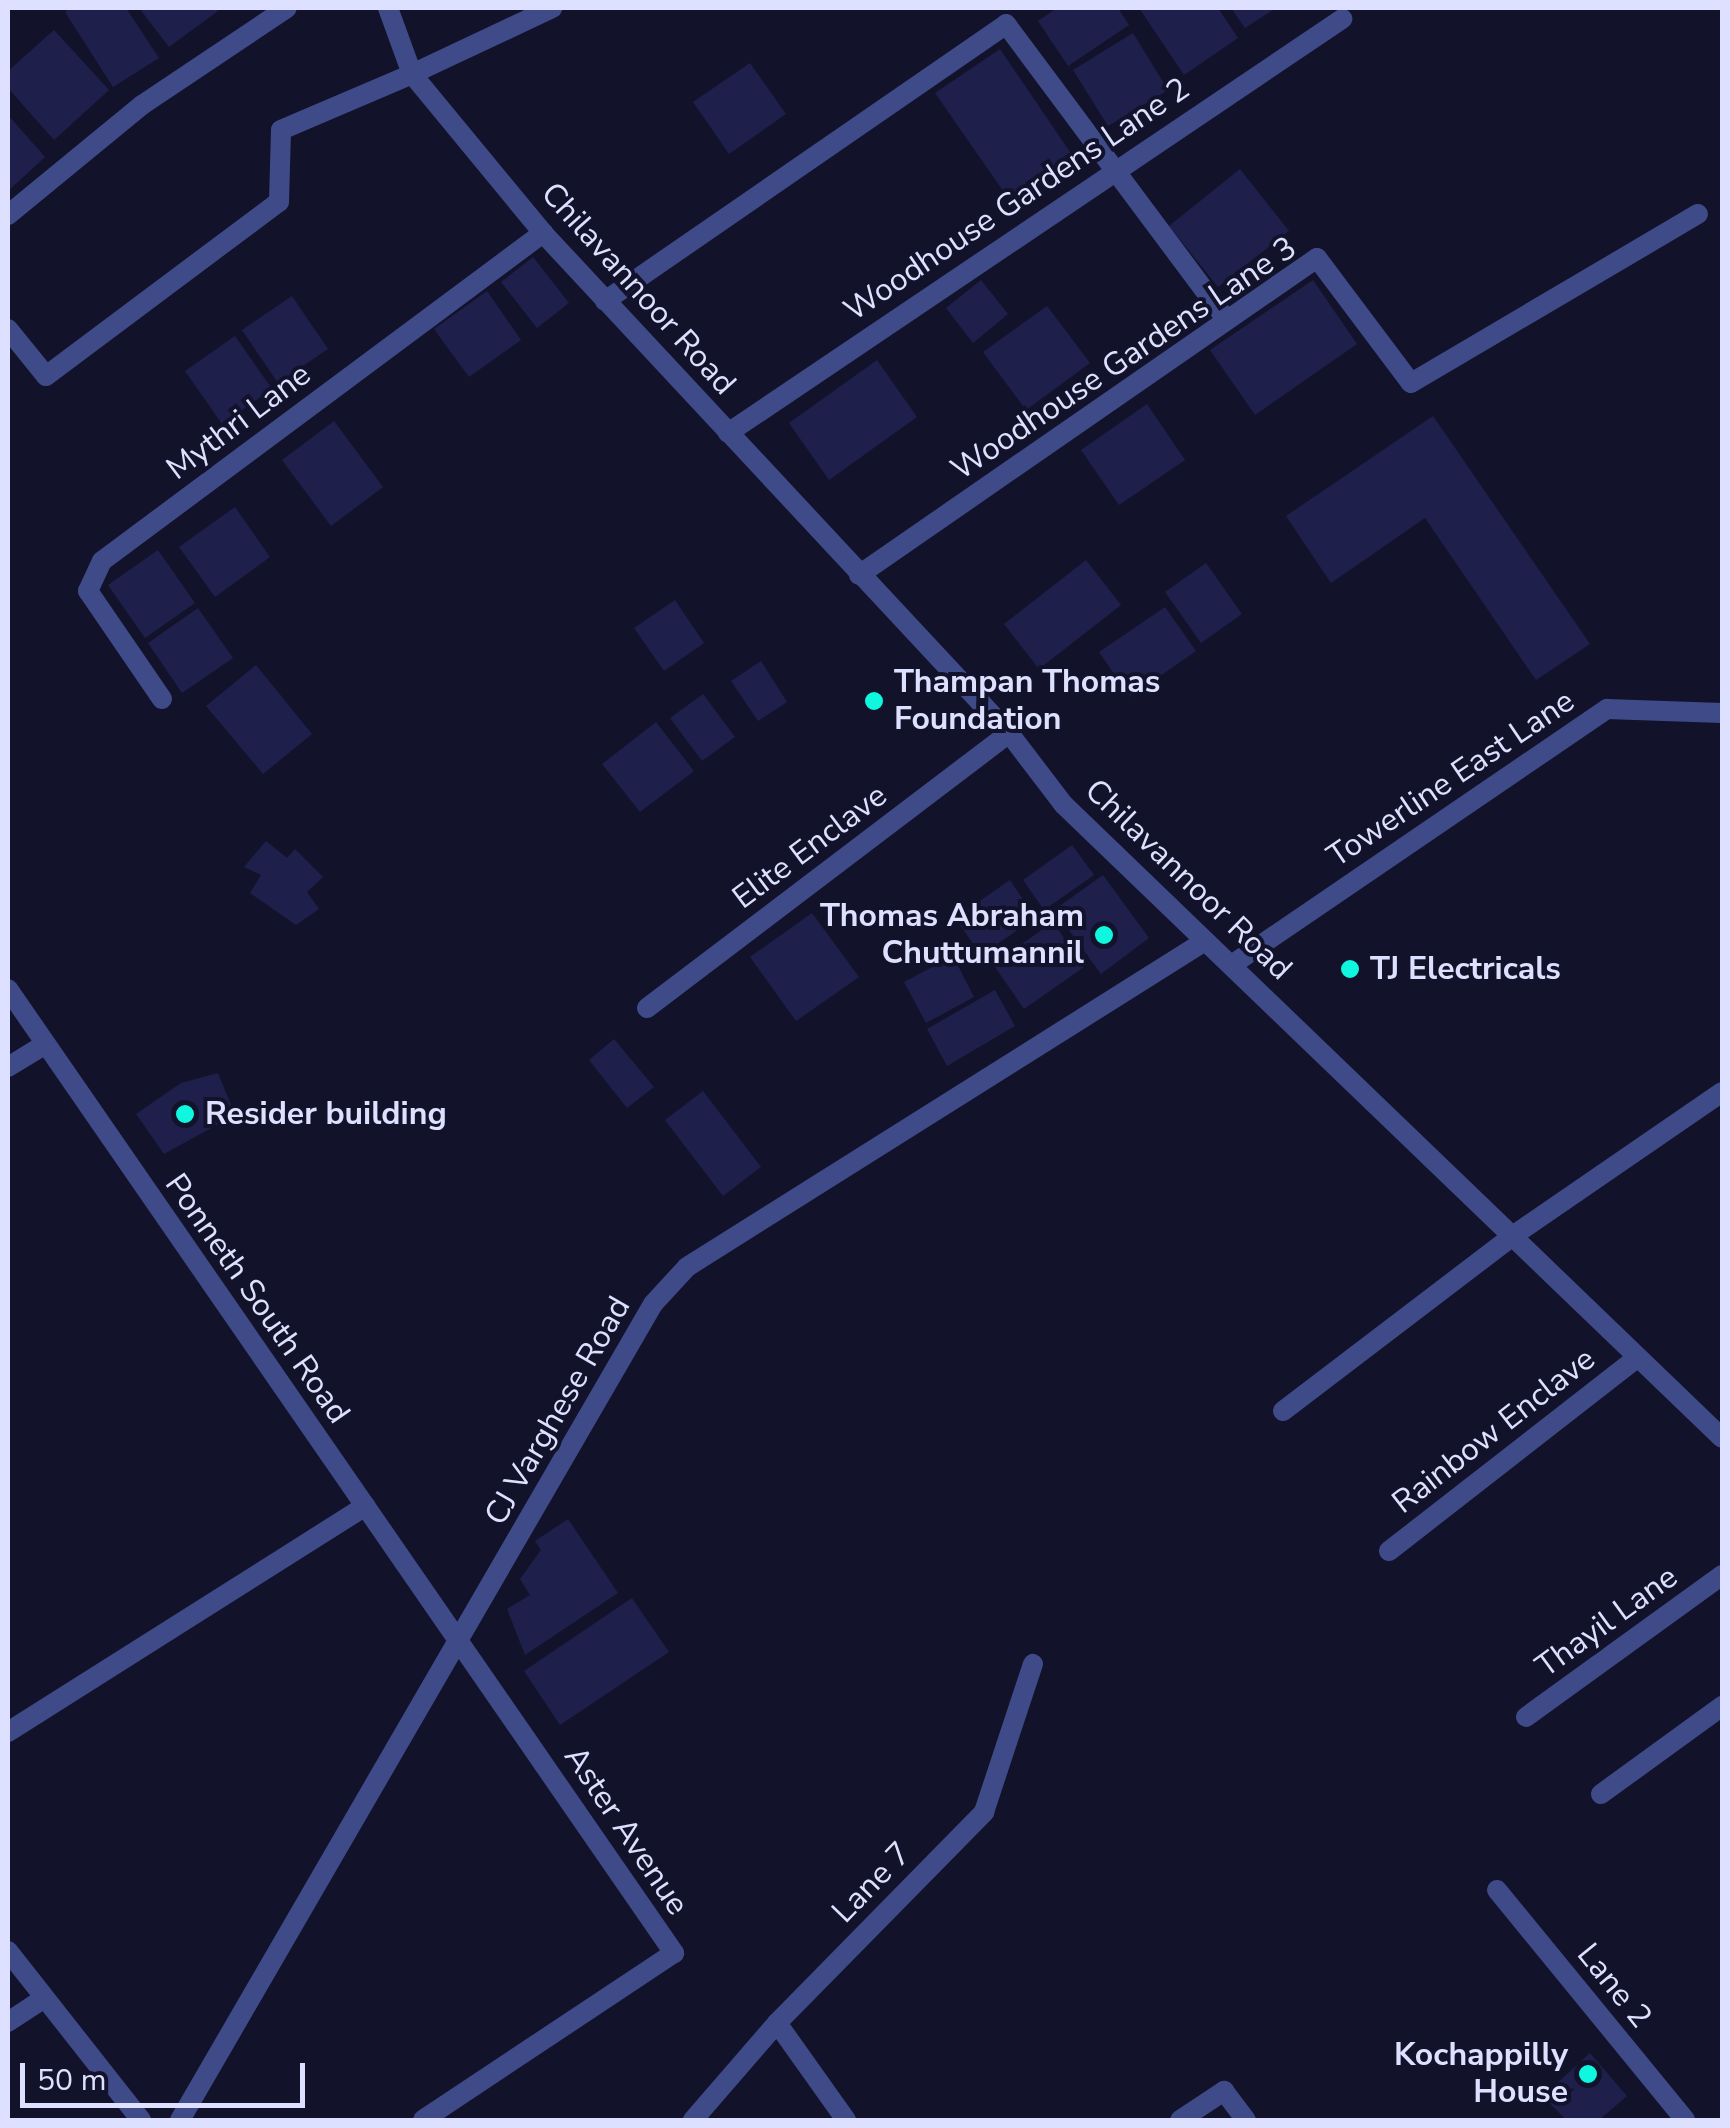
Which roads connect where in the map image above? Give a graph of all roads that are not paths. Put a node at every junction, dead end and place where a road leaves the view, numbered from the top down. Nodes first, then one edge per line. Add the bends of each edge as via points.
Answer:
1 (287, 8) edge
2 (388, 8) edge
3 (552, 8) edge
4 (1342, 20) dead end
5 (412, 74) junction
6 (1114, 168) junction
7 (8, 214) edge
8 (1698, 214) dead end
9 (543, 233) junction
10 (605, 301) junction
11 (1227, 320) junction
12 (8, 329) edge
13 (728, 433) junction
14 (859, 576) junction
15 (162, 699) dead end
16 (1722, 713) edge
17 (1009, 733) junction
18 (1206, 941) junction
19 (1233, 964) junction
20 (8, 989) edge
21 (647, 1008) dead end
22 (44, 1045) junction
23 (8, 1067) edge
24 (1722, 1092) edge
25 (1514, 1234) junction
26 (1636, 1359) junction
27 (1282, 1411) dead end
28 (1722, 1438) edge
29 (364, 1506) junction
30 (1390, 1550) dead end
31 (1722, 1575) edge
32 (460, 1642) junction
33 (1033, 1664) dead end
34 (1722, 1706) edge
35 (1526, 1717) dead end
36 (8, 1732) edge
37 (1601, 1794) dead end
38 (1497, 1890) dead end
39 (8, 1950) edge
40 (43, 1999) junction
41 (8, 2022) edge
42 (777, 2023) junction
43 (140, 2120) edge
44 (180, 2120) edge
45 (423, 2120) edge
46 (692, 2120) edge
47 (846, 2120) edge
48 (1180, 2120) edge
49 (1246, 2120) edge
50 (1685, 2120) edge

1 - 7 street via 142,105
2 - 5 street, Chilavannoor Road
3 - 5 street
4 - 6 street, Woodhouse Gardens Lane 2
5 - 9 street, Chilavannoor Road
5 - 12 street via 281,130 279,202 46,376
6 - 10 street via 1006,24
6 - 11 street
6 - 13 street, Woodhouse Gardens Lane 2
8 - 11 street, Woodhouse Gardens Lane 3 via 1411,384 1317,258
9 - 10 street, Chilavannoor Road
9 - 15 street, Mythri Lane via 102,561 88,591
10 - 13 street, Chilavannoor Road
11 - 14 street, Woodhouse Gardens Lane 3
13 - 14 street, Chilavannoor Road
14 - 17 street, Chilavannoor Road
16 - 19 street, Towerline East Lane via 1607,709
17 - 18 street, Chilavannoor Road via 1063,804
17 - 21 street, Elite Enclave
18 - 19 street, Chilavannoor Road
18 - 32 street, CJ Varghese Road via 687,1267 653,1304
19 - 25 street, Chilavannoor Road
20 - 22 street, Ponneth South Road
22 - 23 street
22 - 29 street, Ponneth South Road
24 - 25 street
25 - 26 street, Chilavannoor Road
25 - 27 street
26 - 28 street, Chilavannoor Road
26 - 30 street, Rainbow Enclave
29 - 32 street, Ponneth South Road
29 - 36 street
31 - 35 street, Thayil Lane
32 - 44 street, CJ Varghese Road
32 - 45 street, Aster Avenue via 674,1953
33 - 42 street, Lane 7 via 984,1812
34 - 37 street
38 - 50 street, Lane 2
39 - 40 street
40 - 41 street
40 - 43 street
42 - 46 street, Lane 7
42 - 47 street
48 - 49 street via 1224,2091

